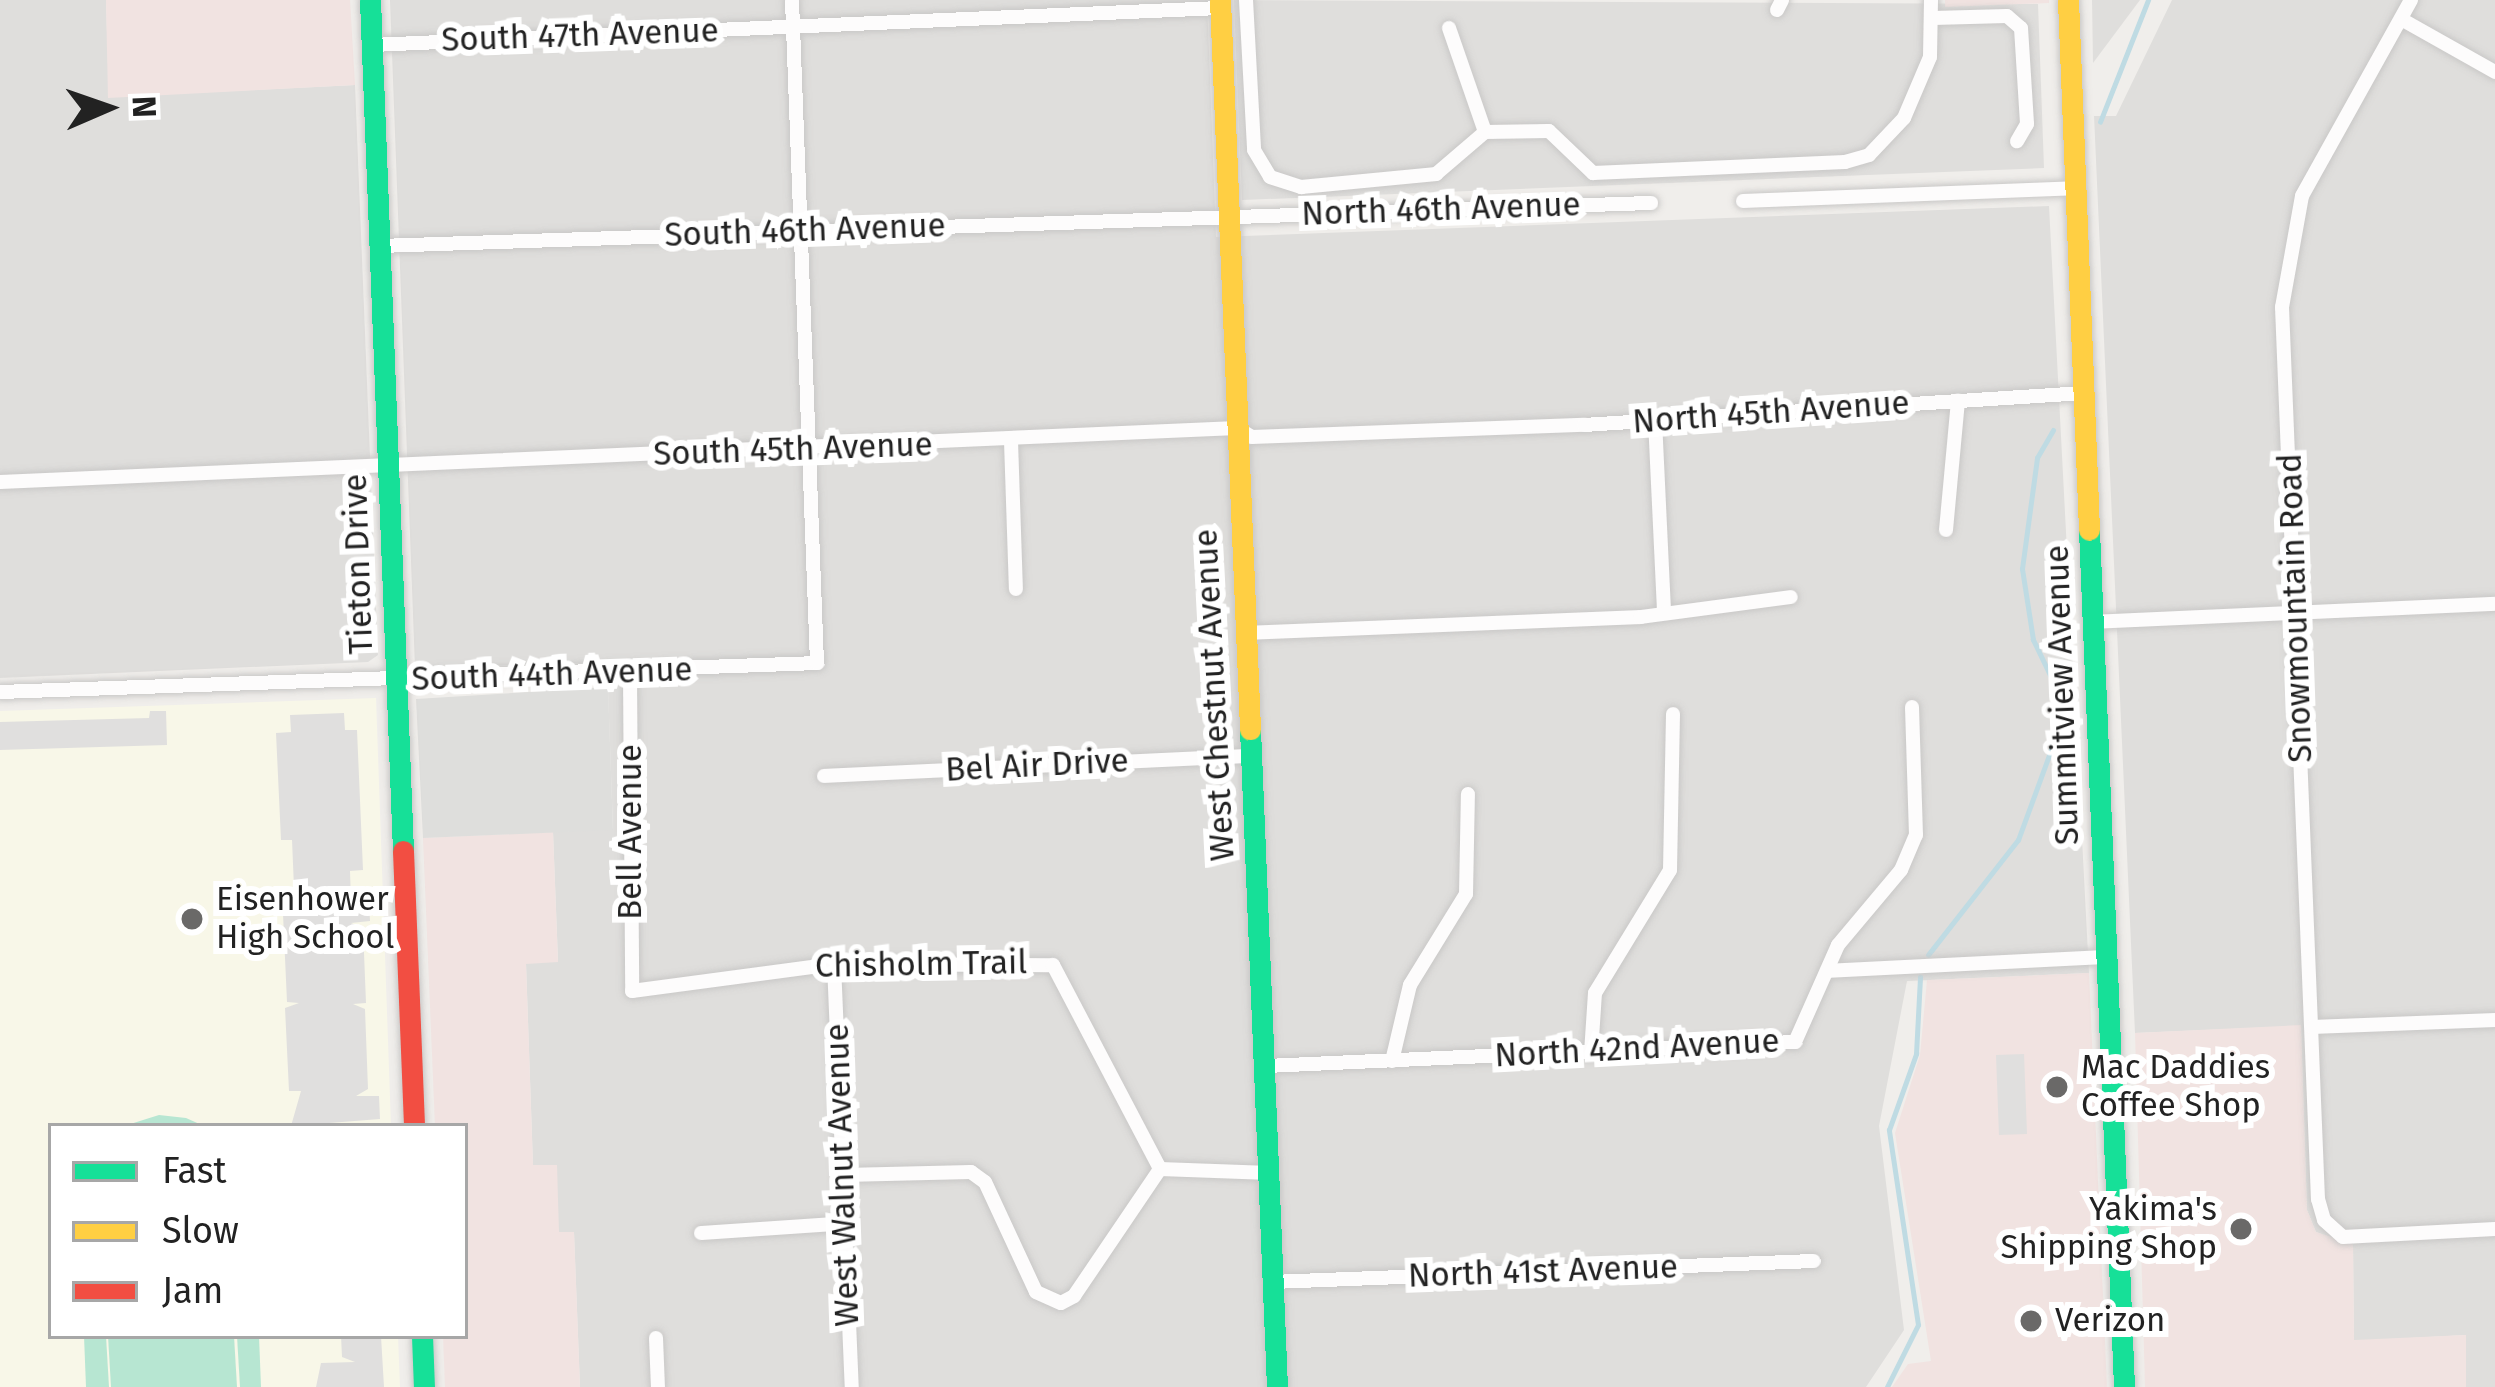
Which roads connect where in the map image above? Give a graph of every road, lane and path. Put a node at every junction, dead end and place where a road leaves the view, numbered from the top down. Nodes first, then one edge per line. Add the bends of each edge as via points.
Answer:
1 (370, 0) edge
2 (792, 0) edge
3 (1246, 0) edge
4 (1931, 0) edge
5 (2068, 0) edge
6 (2411, 0) edge
7 (1220, 4) edge
8 (1933, 18) junction
9 (2401, 19) junction
10 (793, 27) junction
11 (1449, 28) dead end
12 (372, 45) junction
13 (2495, 72) edge
14 (1485, 132) junction
15 (2017, 141) dead end
16 (1778, 168) junction
17 (2074, 188) junction
18 (1779, 198) junction
19 (1743, 201) dead end
20 (1651, 203) dead end
21 (1231, 217) junction
22 (804, 230) junction
23 (380, 246) junction
24 (2084, 393) junction
25 (1958, 401) junction
26 (1655, 420) junction
27 (1584, 425) joint
28 (1237, 428) junction
29 (1011, 441) junction
30 (809, 449) junction
31 (388, 470) junction
32 (0, 482) edge
33 (1946, 530) dead end
34 (1016, 589) dead end
35 (1791, 597) dead end
36 (2495, 604) edge
37 (1664, 610) junction
38 (2297, 613) junction
39 (2092, 622) junction
40 (1245, 633) junction
41 (630, 674) junction
42 (396, 681) junction
43 (0, 692) edge
44 (1912, 707) dead end
45 (1673, 714) dead end
46 (1251, 756) junction
47 (824, 776) dead end
48 (1468, 794) dead end
49 (2108, 956) junction
50 (834, 964) junction
51 (1827, 971) junction
52 (632, 991) joint
53 (2495, 1020) edge
54 (2312, 1027) junction
55 (1591, 1053) junction
56 (1392, 1061) junction
57 (1266, 1066) junction
58 (414, 1123) edge
59 (1160, 1169) junction
60 (1270, 1173) junction
61 (844, 1175) junction
62 (846, 1223) junction
63 (2495, 1229) edge
64 (700, 1233) dead end
65 (1814, 1261) dead end
66 (1272, 1282) junction
67 (656, 1338) dead end
68 (422, 1339) edge
69 (424, 1387) edge
70 (658, 1387) edge
71 (852, 1387) edge
72 (1277, 1387) edge
73 (2124, 1387) edge

1 - 12 main road, Tieton Drive
2 - 10 street
3 - 14 street via 1254,151 1270,177 1300,187 1414,180 1436,174
4 - 8 street
5 - 17 main road, Summitview Avenue
6 - 9 street, Snowmountain Road
7 - 10 street, South 47th Avenue
7 - 21 main road, West Chestnut Avenue
8 - 15 street via 2007,16 2021,28 2026,124
8 - 16 street via 1930,57 1888,139 1845,162
9 - 13 street
9 - 38 street, Snowmountain Road via 2289,233 2282,307
10 - 12 street, South 47th Avenue
10 - 22 street
11 - 14 street
12 - 23 main road, Tieton Drive
14 - 16 street via 1549,131 1593,173
16 - 18 street
17 - 18 street
17 - 24 main road, Summitview Avenue
18 - 19 street
20 - 21 street, North 46th Avenue
21 - 22 street, South 46th Avenue
21 - 28 main road, West Chestnut Avenue
22 - 23 street, South 46th Avenue
22 - 30 street
23 - 31 main road, Tieton Drive
24 - 25 street, North 45th Avenue
24 - 39 main road, Summitview Avenue
25 - 26 street, North 45th Avenue
25 - 33 street, North 45th Avenue
26 - 27 street, North 45th Avenue
26 - 37 street
27 - 28 street, South 45th Avenue via 1252,437
28 - 29 street, South 45th Avenue
28 - 40 main road, West Chestnut Avenue
29 - 30 street, South 45th Avenue
29 - 34 street
30 - 31 street, South 45th Avenue
30 - 41 street, South 44th Avenue via 817,663
31 - 32 street, South 45th Avenue
31 - 42 main road, Tieton Drive
35 - 37 street
36 - 38 street
37 - 40 street
38 - 39 street
38 - 54 street, Snowmountain Road
39 - 49 main road, Summitview Avenue
40 - 46 main road, West Chestnut Avenue
41 - 42 street, South 44th Avenue
41 - 52 street, Bell Avenue
42 - 43 street, South 44th Avenue
42 - 58 main road, Tieton Drive
44 - 51 street via 1916,835 1901,870 1838,945
45 - 55 street via 1670,870 1595,993
46 - 47 street, Bel Air Drive
46 - 57 main road, West Chestnut Avenue
48 - 56 street via 1466,894 1410,985
49 - 51 street
49 - 73 main road, Summitview Avenue
50 - 52 street, Chisholm Trail
50 - 59 street, Chisholm Trail via 1053,965
50 - 61 street, West Walnut Avenue
51 - 55 street, North 42nd Avenue via 1795,1042 1784,1048
53 - 54 street
54 - 63 street, Snowmountain Road via 2324,1220 2343,1237
55 - 56 street, North 42nd Avenue
56 - 57 street, North 42nd Avenue
57 - 60 main road, West Chestnut Avenue
59 - 60 street
59 - 61 street via 1074,1296 1061,1303 1036,1292 985,1182 971,1172
60 - 66 main road, West Chestnut Avenue
61 - 62 street, West Walnut Avenue
62 - 64 street
62 - 71 street, West Walnut Avenue
65 - 66 street, North 41st Avenue
66 - 72 main road, West Chestnut Avenue
67 - 70 street
68 - 69 main road

